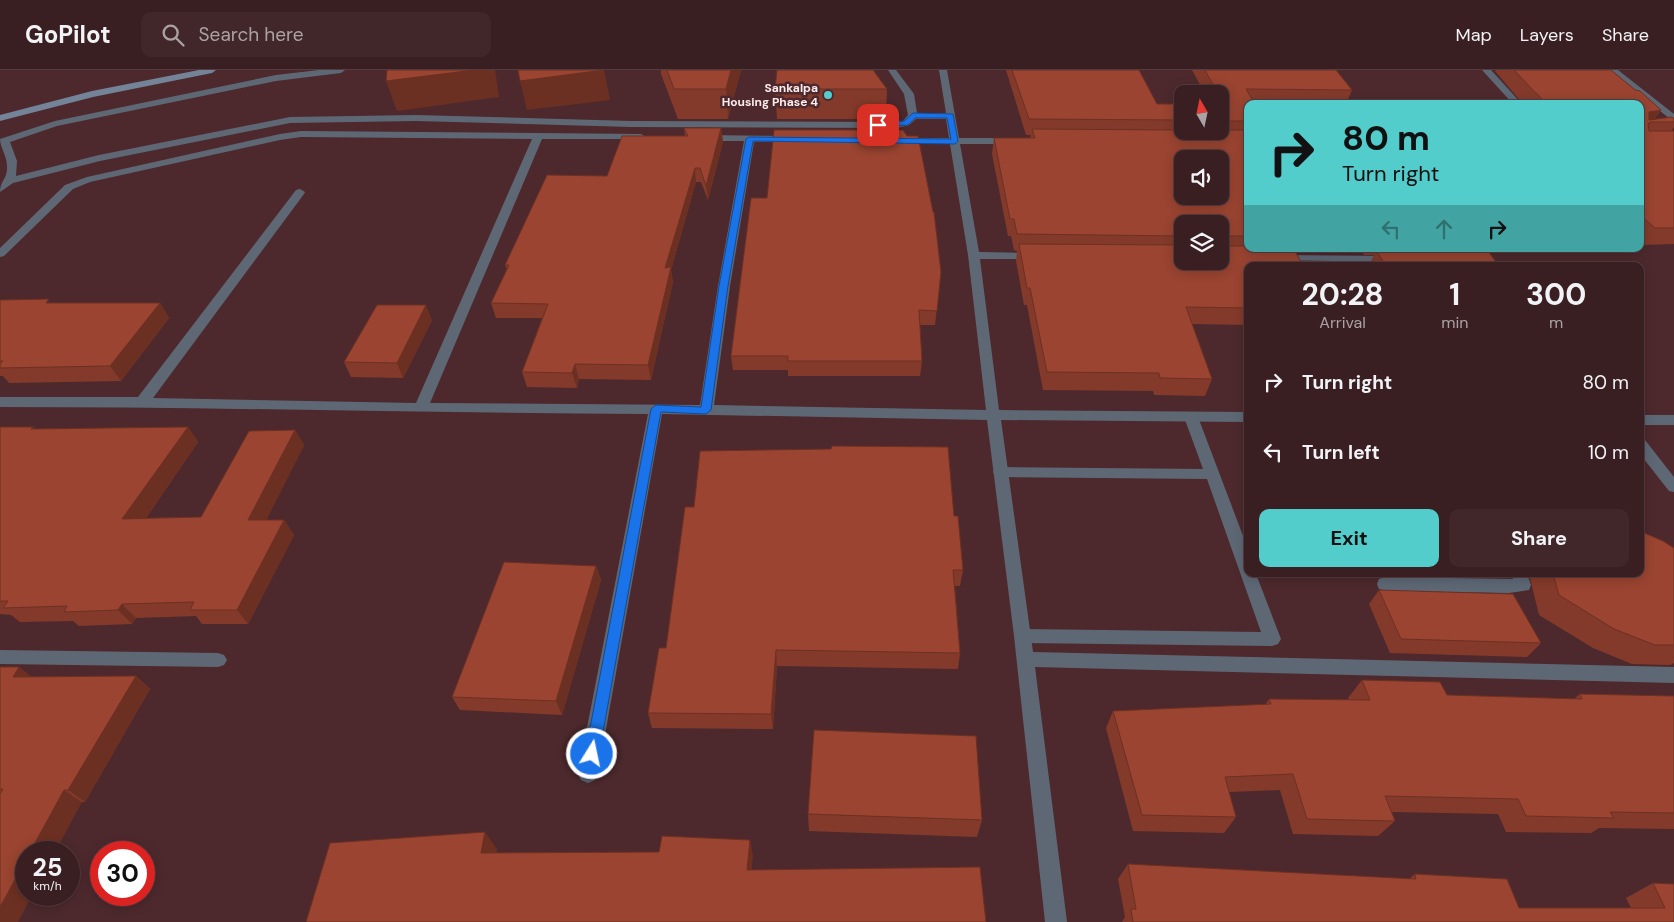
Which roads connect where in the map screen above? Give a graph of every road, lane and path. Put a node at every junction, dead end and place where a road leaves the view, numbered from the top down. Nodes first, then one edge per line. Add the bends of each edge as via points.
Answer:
1 (212, 70) edge
2 (341, 70) edge
3 (892, 70) edge
4 (943, 70) edge
5 (1486, 70) edge
6 (1612, 70) edge
7 (1514, 100) edge
8 (913, 116) junction
9 (950, 116) junction
10 (0, 118) edge
11 (1674, 119) edge
12 (539, 135) junction
13 (654, 137) edge
14 (692, 138) edge
15 (749, 139) junction
16 (808, 140) edge
17 (886, 140) edge
18 (2, 141) edge
19 (955, 141) junction
20 (1023, 141) edge
21 (9, 181) junction
22 (0, 189) edge
23 (300, 192) dead end
24 (0, 254) edge
25 (974, 255) junction
26 (1044, 256) edge
27 (1269, 258) edge
28 (1405, 260) edge
29 (0, 402) edge
30 (142, 402) junction
31 (421, 408) junction
32 (656, 409) junction
33 (706, 410) junction
34 (993, 415) junction
35 (1191, 417) junction
36 (1244, 417) edge
37 (1644, 420) edge
38 (1674, 420) edge
39 (1644, 449) edge
40 (1000, 472) junction
41 (1212, 474) junction
42 (1674, 487) edge
43 (1244, 562) edge
44 (1249, 577) edge
45 (1520, 577) edge
46 (1385, 584) dead end
47 (1023, 636) junction
48 (0, 657) edge
49 (1026, 659) junction
50 (218, 660) dead end
51 (1674, 675) edge
52 (588, 774) dead end
53 (1056, 922) edge

1 - 10 street via 92,94
2 - 18 street via 276,78 56,124
3 - 8 street via 909,94
4 - 9 street
5 - 7 street
6 - 11 street
8 - 9 street
8 - 21 street via 906,123 897,125 631,124 416,118 290,120 99,158
9 - 19 street
12 - 13 street
12 - 24 street via 301,134 212,152 87,180 69,187
12 - 31 street
14 - 15 street
15 - 16 street
15 - 33 street
17 - 19 street
18 - 21 street via 9,150 14,172
19 - 20 street
19 - 25 street
21 - 22 street
23 - 30 street
25 - 26 street
25 - 34 street
27 - 28 street
29 - 30 street
30 - 31 street
31 - 32 street
32 - 33 street
32 - 52 street
33 - 34 street
34 - 35 street
34 - 40 street
35 - 36 street
35 - 41 street
37 - 38 street
39 - 42 street
40 - 41 street
40 - 47 street
41 - 43 street
44 - 47 street via 1272,639
45 - 46 street via 1523,585
47 - 49 street
48 - 50 street
49 - 51 street
49 - 53 street

